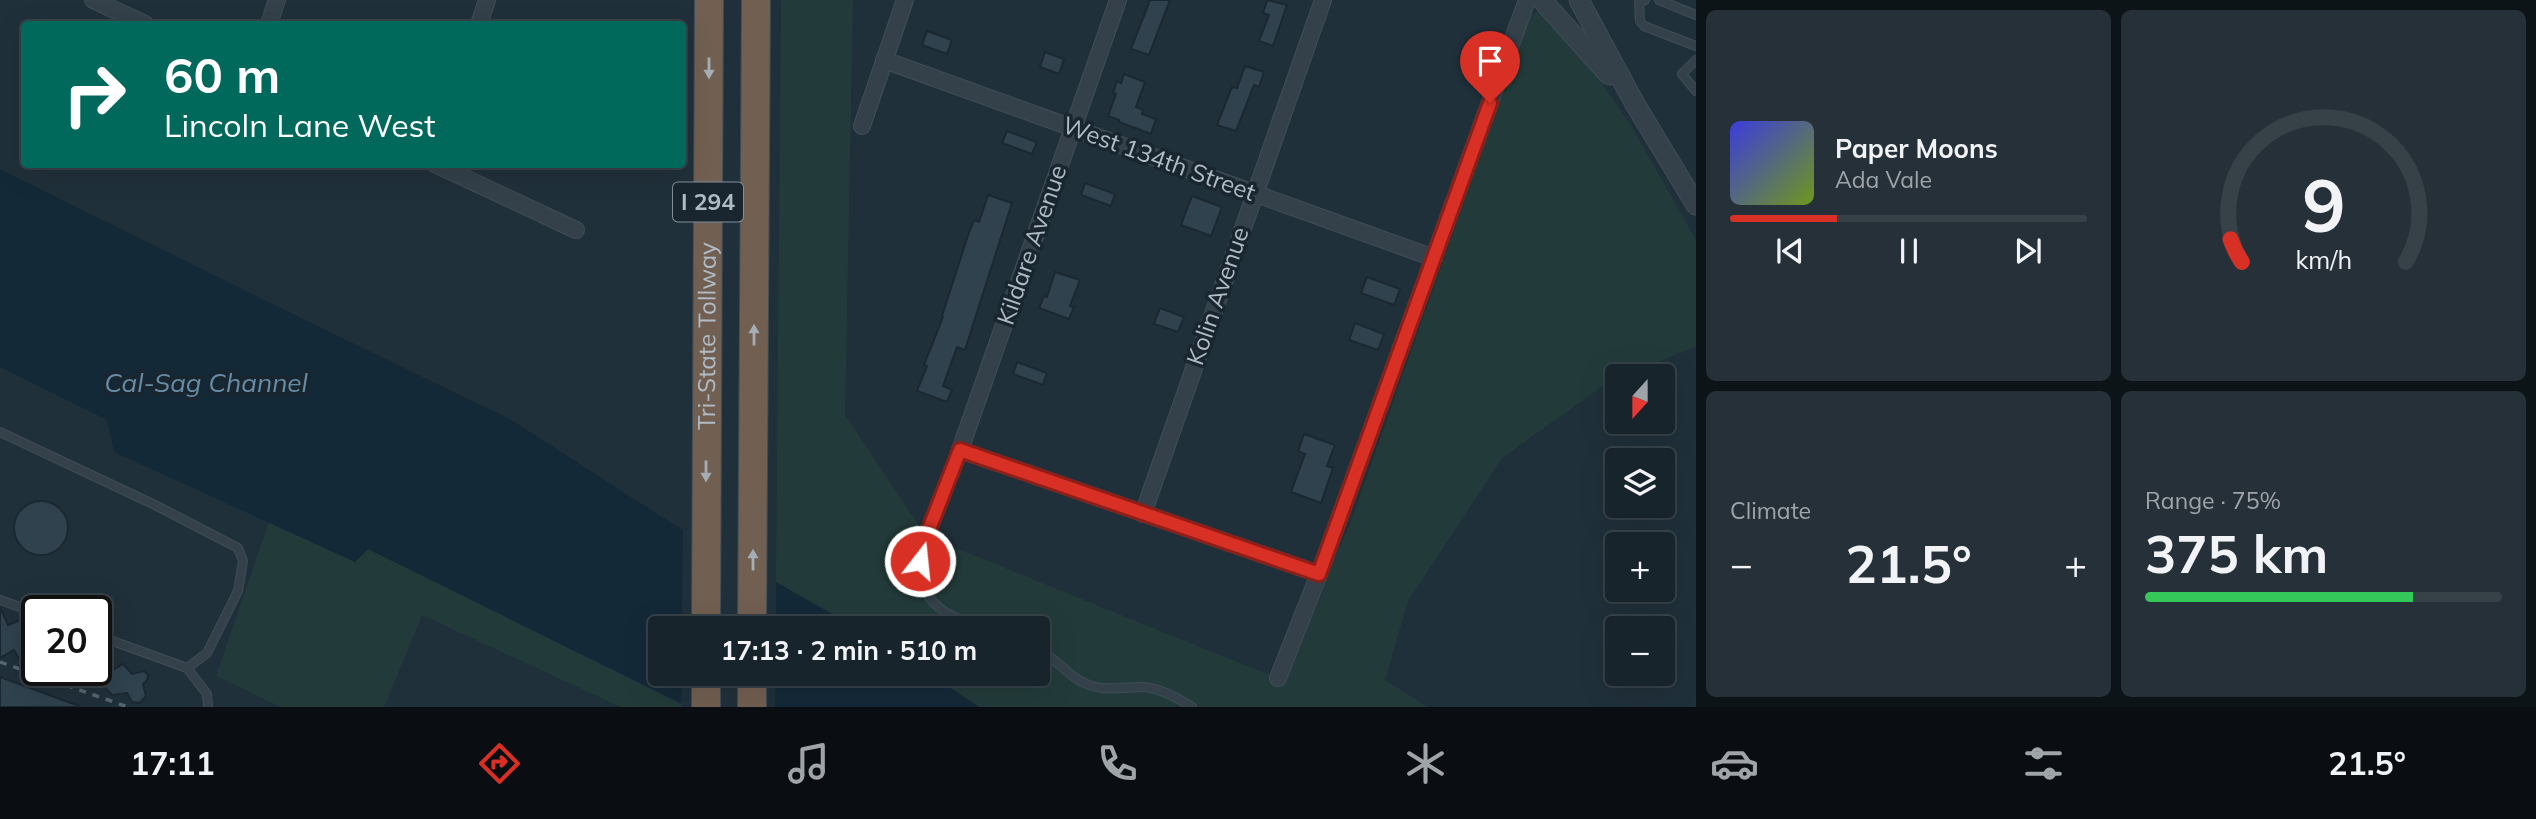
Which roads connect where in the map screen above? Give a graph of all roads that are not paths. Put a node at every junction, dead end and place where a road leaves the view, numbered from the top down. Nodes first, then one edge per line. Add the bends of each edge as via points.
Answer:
1 (93, 0) edge
2 (277, 0) edge
3 (487, 0) edge
4 (709, 0) edge
5 (756, 0) edge
6 (905, 0) edge
7 (1118, 0) edge
8 (1323, 0) edge
9 (1527, 0) edge
10 (1542, 0) edge
11 (1579, 0) edge
12 (1588, 0) edge
13 (1645, 0) edge
14 (1659, 0) edge
15 (1696, 15) edge
16 (138, 21) edge
17 (269, 21) edge
18 (480, 21) edge
19 (1590, 23) junction
20 (1696, 46) edge
21 (884, 60) junction
22 (1696, 60) edge
23 (1696, 91) edge
24 (1635, 104) junction
25 (862, 126) dead end
26 (1073, 128) junction
27 (444, 168) edge
28 (1254, 193) junction
29 (1696, 205) edge
30 (576, 230) dead end
31 (1434, 258) junction
32 (0, 432) edge
33 (960, 450) junction
34 (1143, 514) junction
35 (1319, 574) junction
36 (0, 600) edge
37 (21, 607) edge
38 (706, 616) edge
39 (752, 616) edge
40 (956, 616) edge
41 (112, 641) edge
42 (1050, 656) edge
43 (187, 668) junction
44 (1278, 678) dead end
45 (706, 686) edge
46 (752, 686) edge
47 (208, 707) edge
48 (705, 707) edge
49 (752, 707) edge
50 (1192, 707) edge

1 - 16 street
2 - 17 street
3 - 18 street
4 -> 38 highway, Tri-State Tollway / I 294
39 -> 5 highway, Tri-State Tollway / I 294
6 - 21 street
7 - 26 street, Kildare Avenue
8 - 28 street, Kolin Avenue
9 - 31 street
10 - 24 street
11 - 19 street
12 - 19 street
13 - 20 lane via 1639,3 1644,26
14 - 15 lane
19 - 24 street
21 - 25 street
21 - 26 street, West 134th Street
22 - 23 lane via 1682,74
24 - 29 street
26 - 28 street, West 134th Street
26 - 33 street, Kildare Avenue
27 - 30 street
28 - 31 street, West 134th Street
28 - 34 street, Kolin Avenue
31 - 35 street
32 - 43 lane via 238,548 243,561 238,591 207,653
33 - 34 street
33 - 40 lane via 920,561 920,574 932,601
34 - 35 street
35 - 44 street
36 - 37 lane
41 - 43 lane
42 - 50 lane via 1090,686 1145,687
43 - 47 lane via 207,694
45 - 48 highway
46 - 49 highway

